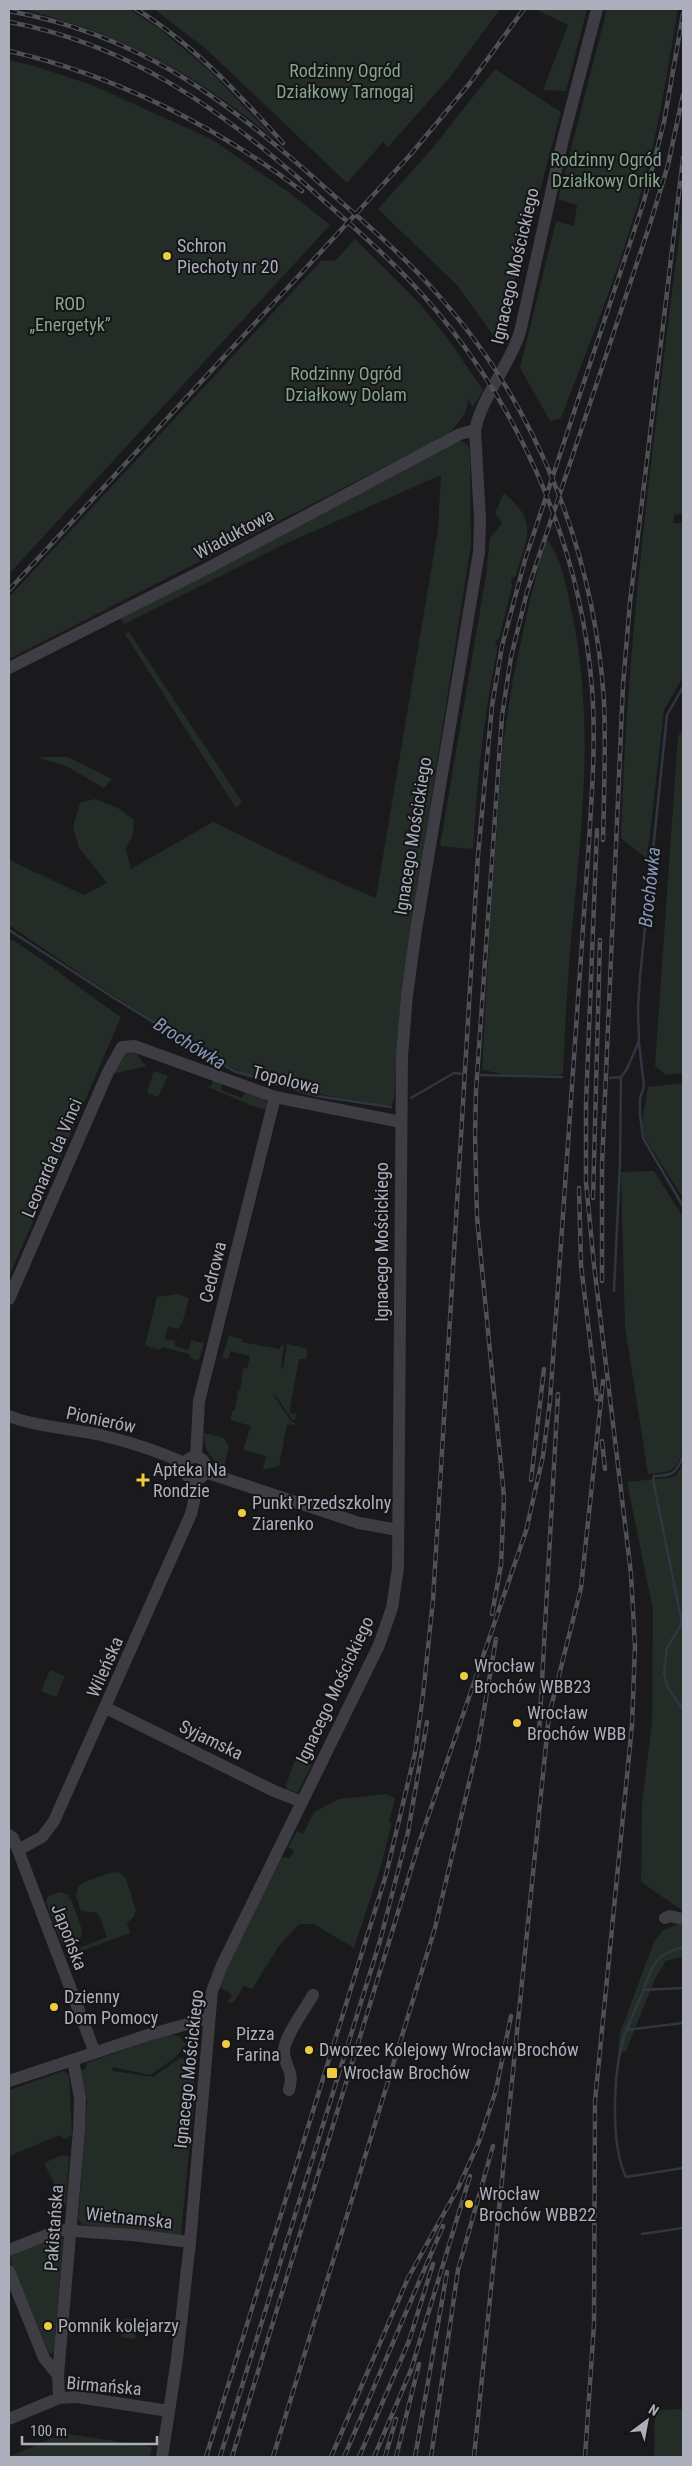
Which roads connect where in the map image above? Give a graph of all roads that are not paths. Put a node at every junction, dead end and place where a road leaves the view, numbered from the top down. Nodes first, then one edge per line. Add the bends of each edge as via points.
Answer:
1 (597, 9) edge
2 (475, 430) junction
3 (9, 668) edge
4 (114, 1057) joint
5 (275, 1097) junction
6 (401, 1122) junction
7 (9, 1299) edge
8 (9, 1416) edge
9 (190, 1460) junction
10 (200, 1476) junction
11 (398, 1530) junction
12 (106, 1708) junction
13 (302, 1802) junction
14 (9, 1834) edge
15 (18, 1850) junction
16 (665, 1918) dead end
17 (683, 1920) edge
18 (313, 1995) dead end
19 (209, 2018) junction
20 (95, 2053) junction
21 (73, 2060) junction
22 (9, 2081) edge
23 (289, 2090) dead end
24 (71, 2230) junction
25 (190, 2242) junction
26 (9, 2250) edge
27 (9, 2271) edge
28 (58, 2375) junction
29 (59, 2398) junction
30 (169, 2411) junction
31 (9, 2419) edge
32 (162, 2457) edge

1 - 2 street, Ignacego Mościckiego via 520,332 510,360 478,416
2 - 3 street, Wiaduktowa via 460,434 210,567
2 - 6 street, Ignacego Mościckiego via 479,552 408,986
4 - 5 street, Topolowa via 122,1047 134,1046
4 - 7 street, Leonarda da Vinci
5 - 6 street, Topolowa
5 - 9 street, Cedrowa via 199,1401
6 - 11 street, Ignacego Mościckiego
8 - 9 street, Pionierów via 34,1424 117,1439
9 - 10 street via 204,1460
9 - 10 street via 184,1473
10 - 11 street via 359,1523
10 - 12 street, Wileńska via 191,1514
11 - 13 street, Ignacego Mościckiego via 398,1568 392,1608 379,1644
12 - 13 street, Syjamska
12 - 15 street, Wileńska via 49,1830
13 - 19 street, Ignacego Mościckiego via 222,1966 212,1991
14 - 15 street, Japońska
15 - 20 street, Japońska
16 - 17 street via 670,1916
18 - 23 street via 285,2043 284,2053 292,2076
19 - 20 street
19 - 25 street, Ignacego Mościckiego
20 - 21 street
21 - 22 street
21 - 24 street, Pakistańska via 80,2098
24 - 25 street, Wietnamska
24 - 26 street, Wietnamska via 60,2230
24 - 28 street, Pakistańska
25 - 30 street, Ignacego Mościckiego
27 - 28 street via 44,2358
28 - 29 street, Pakistańska
29 - 30 street, Birmańska via 77,2397
29 - 31 street, Birmańska
30 - 32 street, Ignacego Mościckiego

